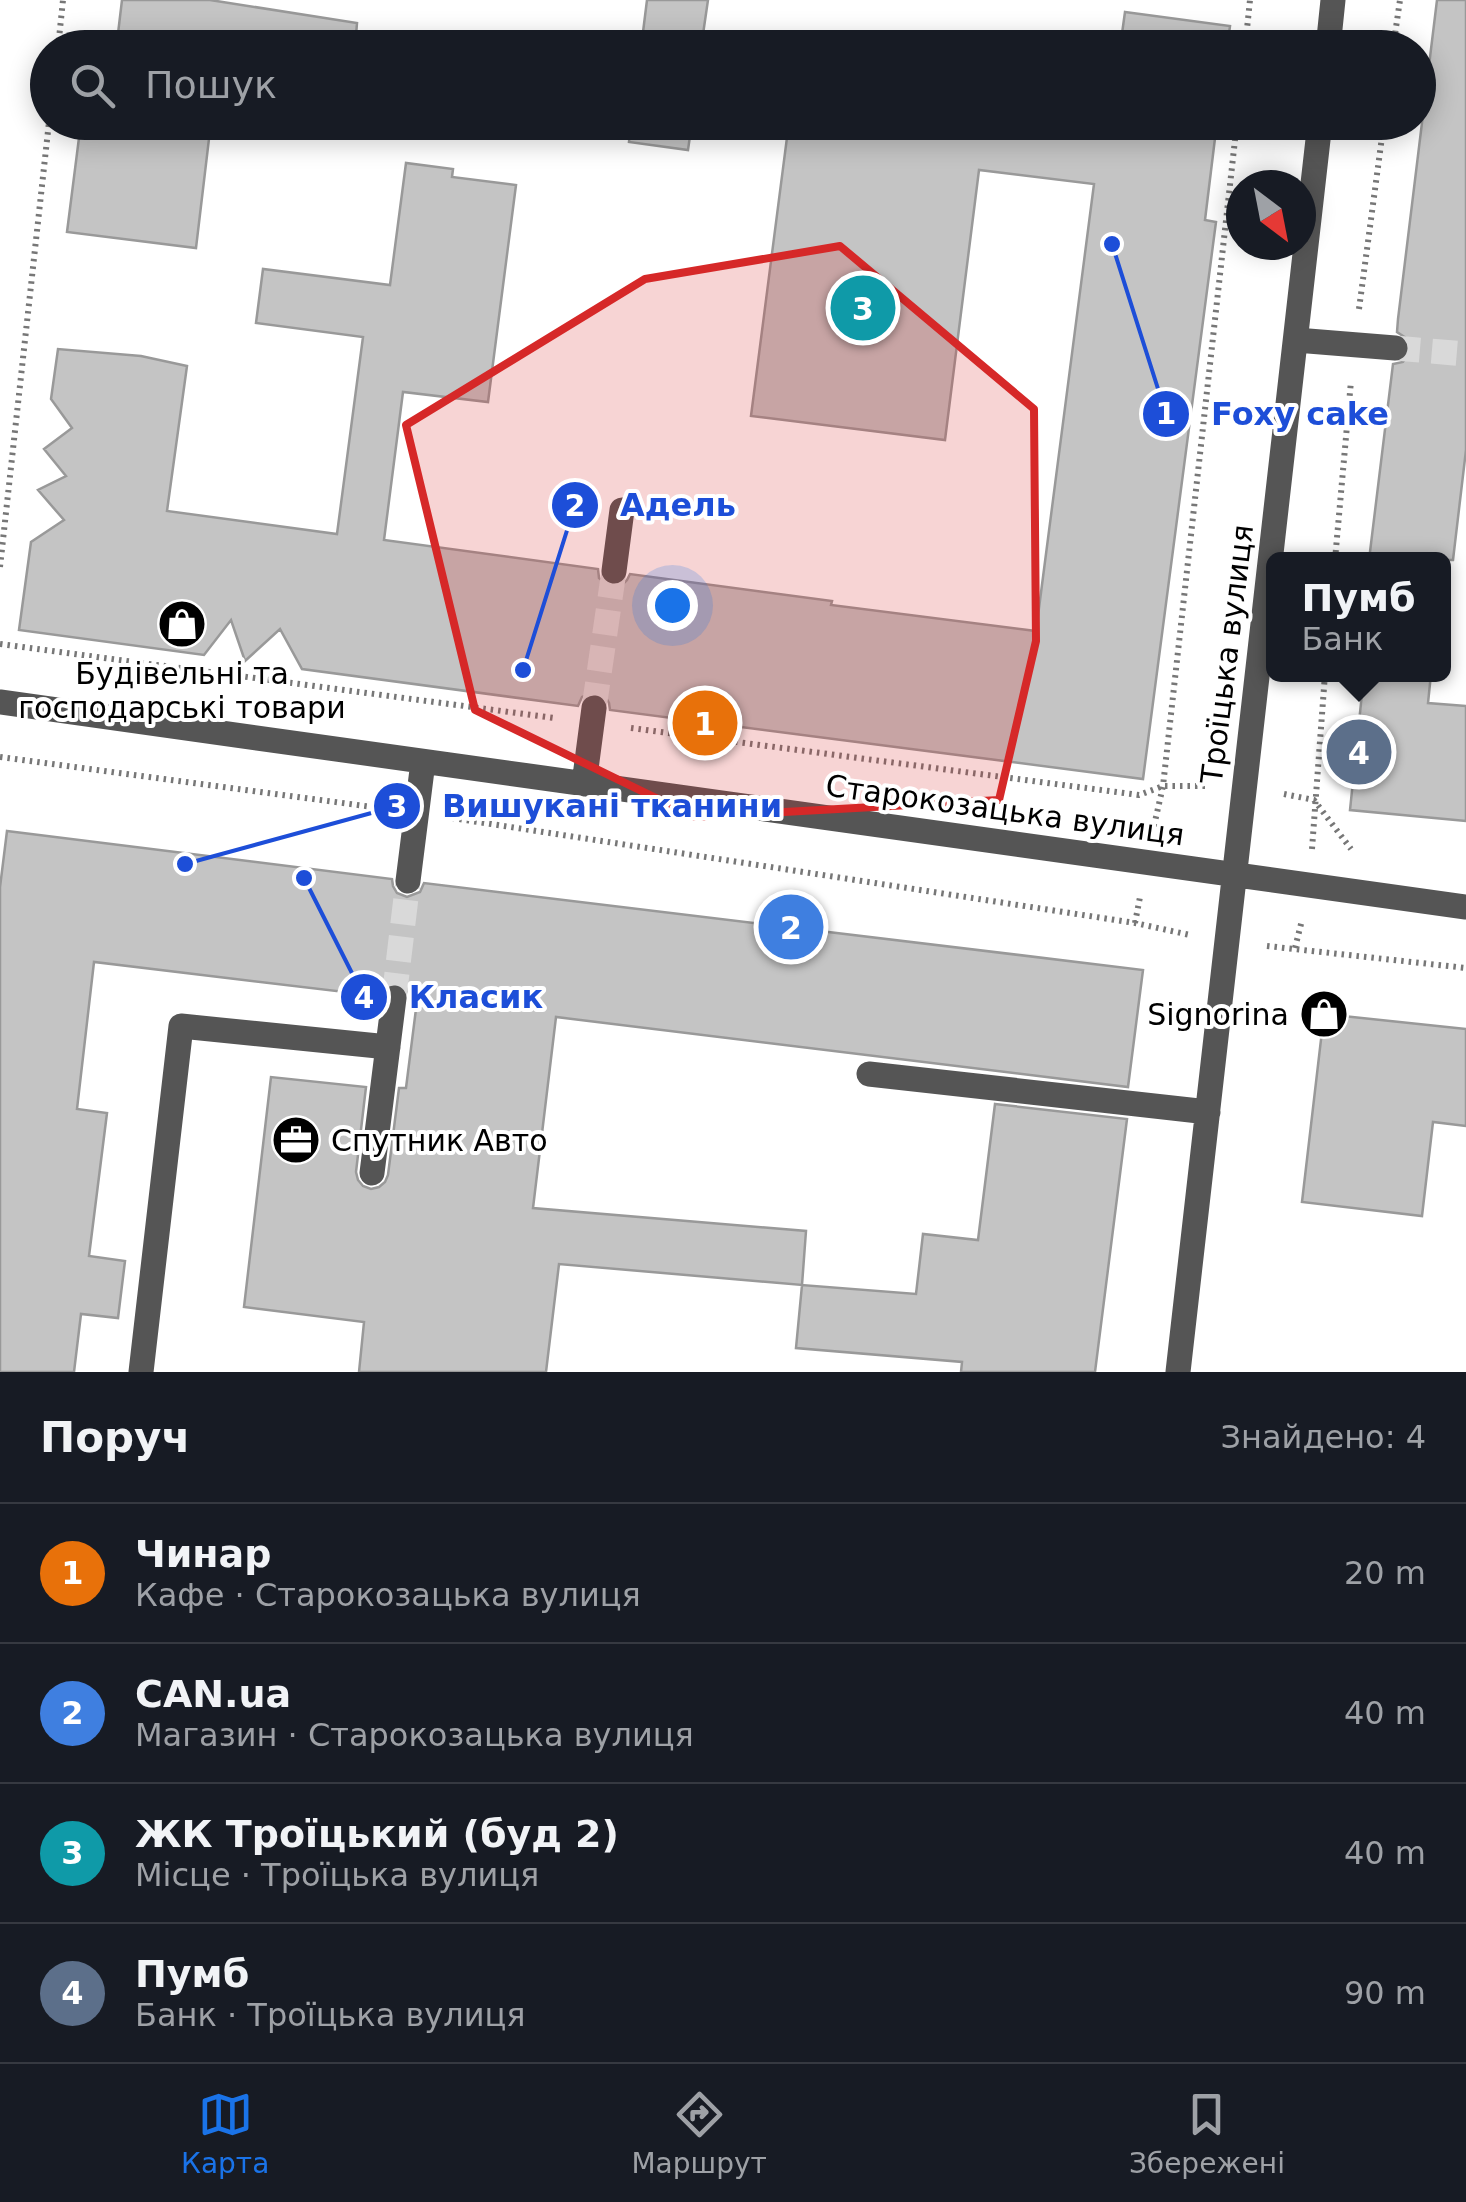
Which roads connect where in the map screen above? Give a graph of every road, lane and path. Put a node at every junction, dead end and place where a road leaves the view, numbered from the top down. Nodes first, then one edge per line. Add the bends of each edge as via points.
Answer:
1 (63, 0) edge
2 (1250, 0) edge
3 (1333, 0) edge
4 (1400, 0) edge
5 (60, 30) edge
6 (1247, 30) edge
7 (1330, 30) edge
8 (1396, 30) edge
9 (48, 140) edge
10 (1235, 140) edge
11 (1318, 140) edge
12 (1296, 340) junction
13 (1396, 348) tunnel mouth
14 (622, 510) dead end
15 (1272, 552) edge
16 (0, 567) edge
17 (614, 571) tunnel mouth
18 (1266, 603) edge
19 (1324, 682) edge
20 (0, 702) edge
21 (594, 708) tunnel mouth
22 (0, 757) edge
23 (423, 762) junction
24 (584, 784) junction
25 (1163, 786) dead end
26 (417, 813) junction
27 (1369, 852) dead end
28 (1235, 875) junction
29 (408, 881) tunnel mouth
30 (1466, 907) edge
31 (1135, 924) dead end
32 (1295, 948) dead end
33 (1466, 968) edge
34 (394, 998) tunnel mouth
35 (388, 1047) junction
36 (869, 1074) dead end
37 (1208, 1112) junction
38 (372, 1173) dead end
39 (141, 1372) edge
40 (1178, 1372) edge

1 - 5 path
2 - 6 path
3 - 7 street
4 - 8 path
9 - 16 path
10 - 25 path
11 - 12 street, Троїцька вулиця
12 - 13 street
12 - 15 street, Троїцька вулиця
14 - 17 street
18 - 28 street, Троїцька вулиця
19 - 27 path via 1314,800 1350,849
20 - 23 street, Старокозацька вулиця
21 - 24 street
22 - 26 path
23 - 24 street, Старокозацька вулиця
23 - 26 street
24 - 28 street, Старокозацька вулиця
26 - 29 street
26 - 31 path
28 - 30 street, Старокозацька вулиця
28 - 37 street, Троїцька вулиця
32 - 33 path
34 - 35 street
35 - 38 street
35 - 39 street via 181,1026
36 - 37 street
37 - 40 street, Троїцька вулиця

